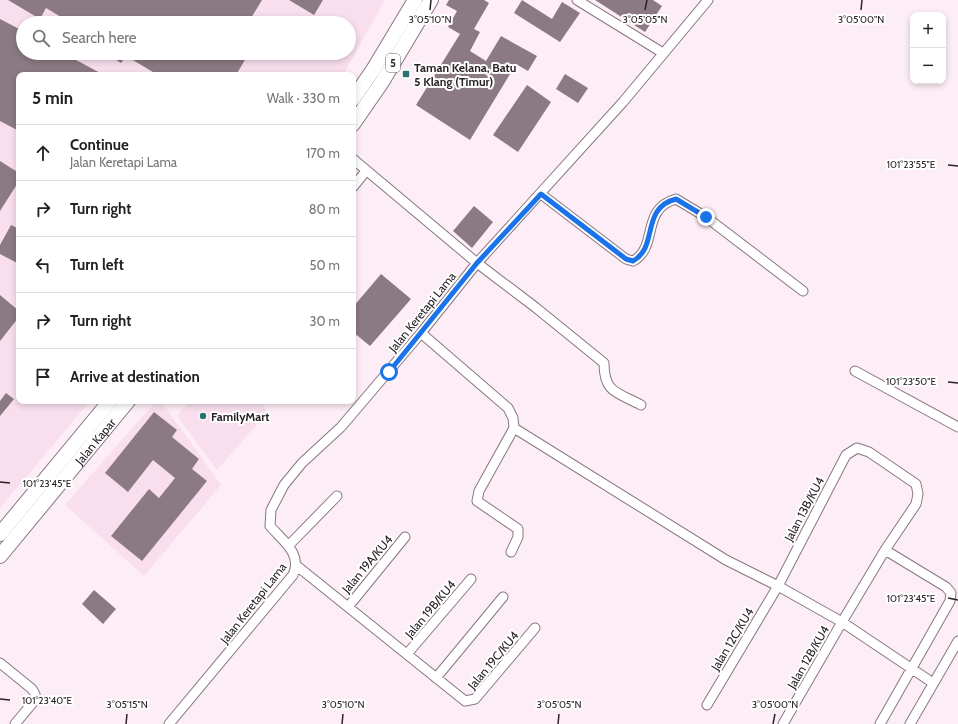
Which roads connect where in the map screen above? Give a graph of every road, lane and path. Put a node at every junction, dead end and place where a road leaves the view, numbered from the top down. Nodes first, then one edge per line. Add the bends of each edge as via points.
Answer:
1 (415, 0) edge
2 (431, 0) edge
3 (578, 0) edge
4 (708, 0) edge
5 (663, 53) junction
6 (356, 95) edge
7 (356, 120) edge
8 (356, 162) edge
9 (366, 171) junction
10 (356, 183) edge
11 (541, 194) junction
12 (477, 263) junction
13 (803, 291) dead end
14 (421, 333) junction
15 (855, 371) dead end
16 (108, 404) edge
17 (126, 404) edge
18 (640, 405) dead end
19 (958, 427) edge
20 (514, 428) junction
21 (858, 448) joint
22 (337, 496) dead end
23 (0, 534) edge
24 (405, 537) dead end
25 (289, 545) junction
26 (885, 550) junction
27 (511, 552) dead end
28 (0, 556) edge
29 (297, 566) junction
30 (471, 579) dead end
31 (778, 586) junction
32 (503, 597) dead end
33 (348, 607) junction
34 (842, 622) junction
35 (536, 628) dead end
36 (956, 649) edge
37 (407, 654) junction
38 (0, 663) edge
39 (911, 667) junction
40 (436, 678) junction
41 (933, 683) junction
42 (707, 705) dead end
43 (15, 724) edge
44 (169, 724) edge
45 (783, 724) edge
46 (880, 724) edge
47 (910, 724) edge

1 - 6 highway, 5
2 - 7 highway, 5 via 382,82
3 - 5 street
4 - 5 street, Jalan Keretapi Lama
5 - 11 street, Jalan Keretapi Lama
8 - 9 street
9 - 10 street
9 - 12 street
11 - 12 street, Jalan Keretapi Lama
11 - 13 street via 626,259 633,261 639,258 645,249 653,221 661,205 676,199 741,242
12 - 14 street, Jalan Keretapi Lama
12 - 18 street via 604,363 604,377 610,388
14 - 20 street via 508,408
14 - 25 street, Jalan Keretapi Lama via 341,427 302,463 284,485 272,510 270,526
15 - 19 street
16 - 23 highway, Jalan Kapar
17 - 28 highway, Jalan Kapar
20 - 27 street via 479,491 477,501 518,529 518,537
20 - 31 street via 726,560
21 - 26 street, Jalan 12B/KU4 via 869,452 916,484 916,504
21 - 31 street, Jalan 13B/KU4 via 846,455
22 - 25 street
24 - 33 street, Jalan 19A/KU4
25 - 29 street, Jalan Keretapi Lama
26 - 34 street, Jalan 12B/KU4
26 - 39 street via 946,587 951,593 950,601
29 - 33 street
29 - 44 street, Jalan Keretapi Lama via 293,575
30 - 37 street, Jalan 19B/KU4
31 - 34 street
31 - 42 street, Jalan 12C/KU4
32 - 40 street
33 - 37 street
34 - 39 street
34 - 45 street, Jalan 12B/KU4
35 - 40 street, Jalan 19C/KU4 via 475,699 465,701
36 - 41 street
37 - 40 street
38 - 43 street via 35,694 35,700
39 - 41 street
39 - 46 street
41 - 47 street

